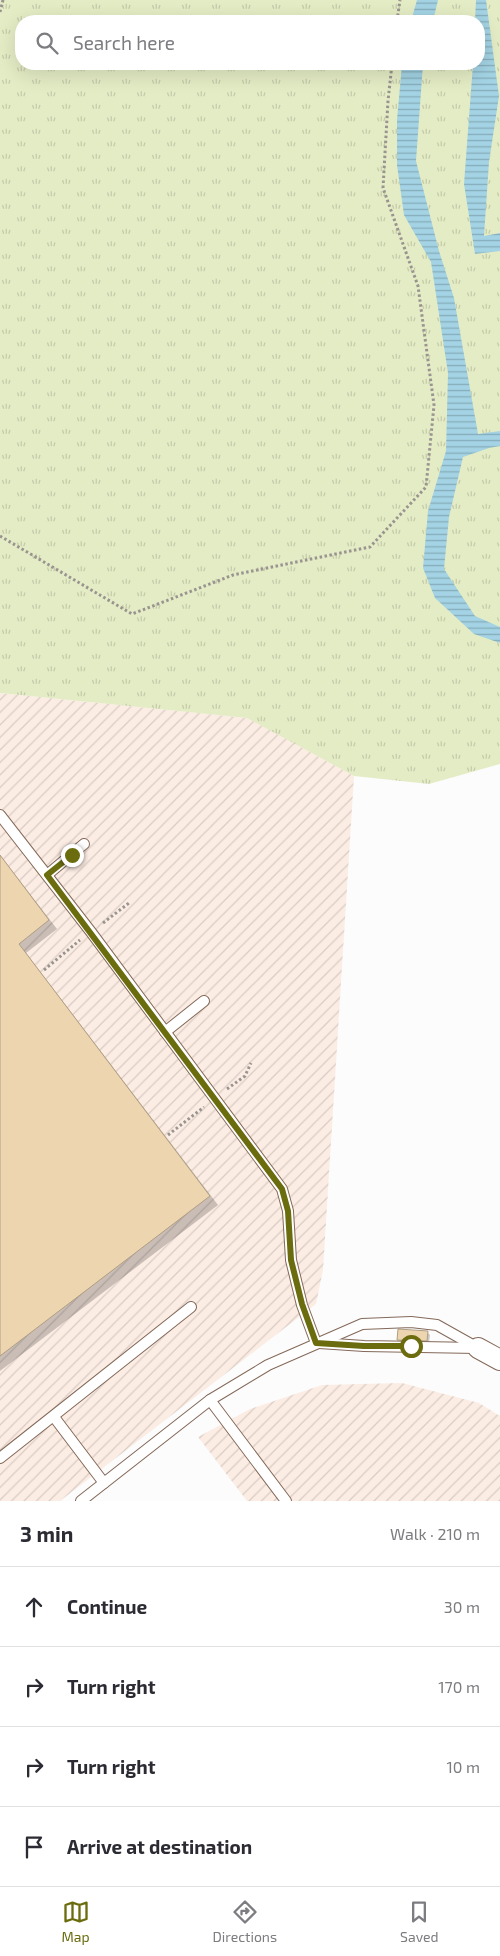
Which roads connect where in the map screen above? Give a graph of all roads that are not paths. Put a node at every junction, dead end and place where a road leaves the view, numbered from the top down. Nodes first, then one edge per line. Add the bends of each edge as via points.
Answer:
1 (0, 815) edge
2 (84, 844) dead end
3 (47, 875) junction
4 (204, 1001) dead end
5 (165, 1032) junction
6 (192, 1307) dead end
7 (316, 1343) junction
8 (478, 1348) junction
9 (500, 1360) edge
10 (210, 1400) junction
11 (54, 1417) junction
12 (0, 1458) edge
13 (104, 1483) junction
14 (81, 1501) edge
15 (286, 1501) edge

1 - 3 lane
2 - 3 lane
3 - 5 lane
4 - 5 lane
5 - 7 lane via 282,1189 288,1211 291,1260
6 - 11 lane
7 - 8 lane
7 - 8 lane via 362,1324 410,1322 437,1325
7 - 10 lane via 268,1365
8 - 9 street
10 - 13 lane
10 - 15 lane
11 - 12 lane
11 - 13 lane
13 - 14 lane

